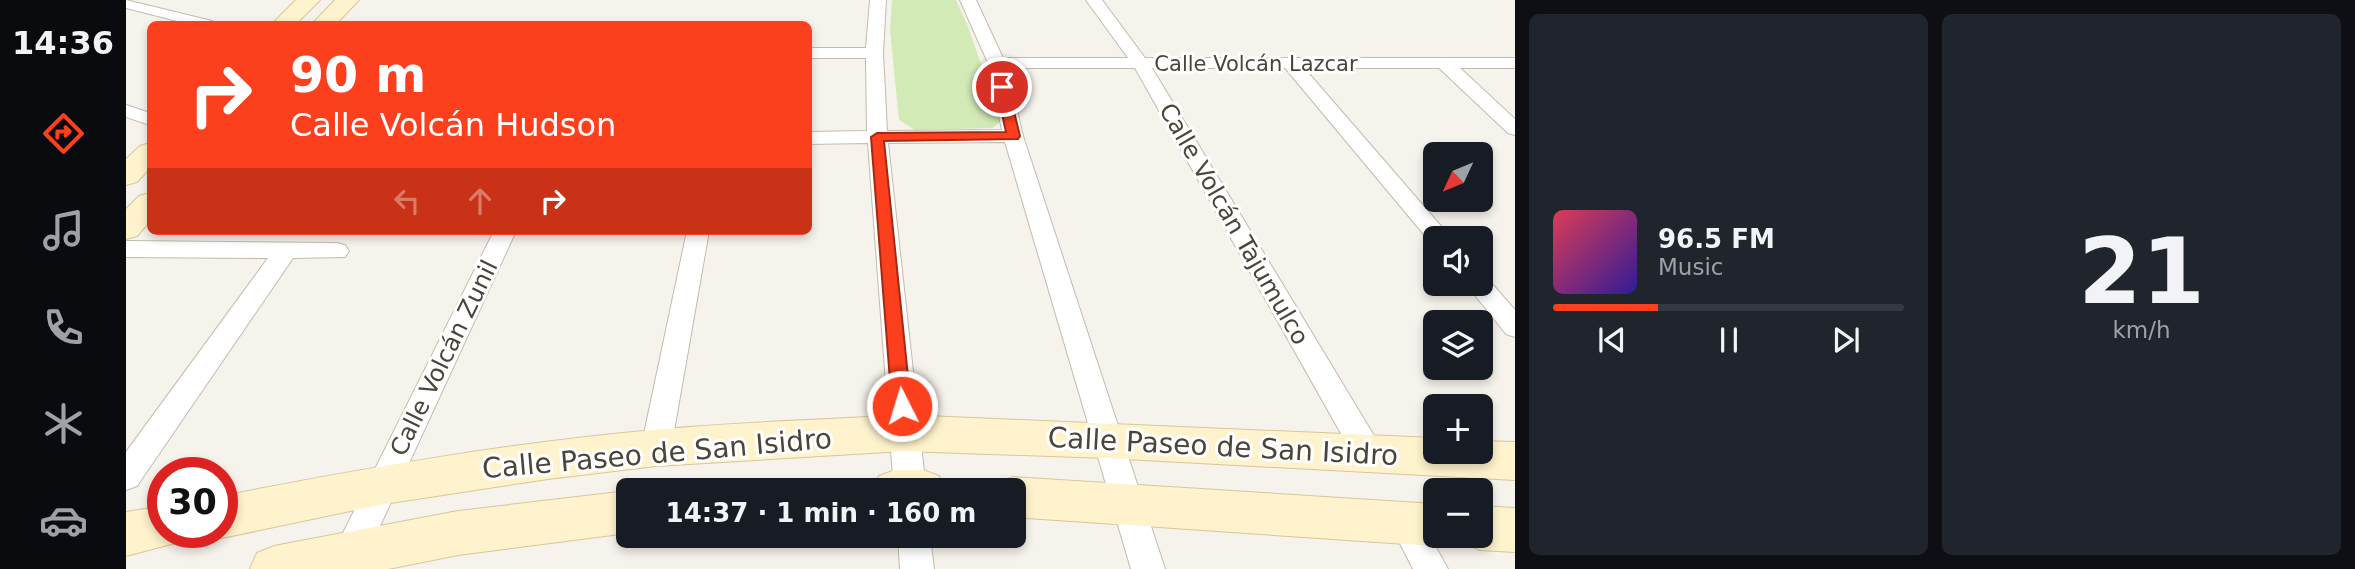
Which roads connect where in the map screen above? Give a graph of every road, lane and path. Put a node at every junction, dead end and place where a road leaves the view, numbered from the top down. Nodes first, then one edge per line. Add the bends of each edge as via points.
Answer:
1 (309, 0) edge
2 (348, 0) edge
3 (878, 0) edge
4 (968, 0) edge
5 (1094, 0) edge
6 (126, 3) edge
7 (195, 21) edge
8 (286, 21) edge
9 (326, 21) edge
10 (812, 53) edge
11 (874, 54) junction
12 (997, 62) junction
13 (1444, 63) junction
14 (1515, 63) edge
15 (1141, 64) junction
16 (1291, 64) junction
17 (126, 111) edge
18 (147, 118) edge
19 (1515, 129) edge
20 (1013, 136) junction
21 (877, 137) junction
22 (812, 138) edge
23 (147, 155) edge
24 (126, 176) edge
25 (147, 206) edge
26 (1429, 226) edge
27 (126, 228) edge
28 (503, 235) edge
29 (697, 235) edge
30 (126, 249) edge
31 (285, 251) junction
32 (337, 251) dead end
33 (1488, 296) edge
34 (1515, 327) edge
35 (904, 433) junction
36 (1107, 440) junction
37 (656, 448) junction
38 (1368, 453) junction
39 (1515, 461) edge
40 (126, 476) edge
41 (909, 478) edge
42 (384, 484) junction
43 (1026, 498) edge
44 (1130, 506) junction
45 (616, 513) edge
46 (238, 514) edge
47 (1421, 524) edge
48 (1493, 529) edge
49 (147, 530) edge
50 (1515, 530) edge
51 (126, 534) edge
52 (915, 548) edge
53 (350, 554) junction
54 (274, 569) edge
55 (917, 569) edge
56 (1148, 569) edge
57 (1431, 569) edge

1 - 8 main road
2 - 9 main road
3 - 11 street
4 - 12 street
5 - 15 street, Calle Volcán Tajumulco
6 - 7 street
10 - 11 street
11 - 21 street
12 - 15 street, Calle Volcán Lazcar
12 - 20 street
13 - 14 street, Calle Volcán Lazcar
13 - 16 street, Calle Volcán Lazcar
13 - 19 street
15 - 16 street, Calle Volcán Lazcar
15 - 38 street, Calle Volcán Tajumulco
16 - 26 street
17 - 18 street
20 - 21 street
20 - 36 street
21 - 22 street
21 - 35 street
23 - 24 main road
25 - 27 main road
28 - 42 street, Calle Volcán Zunil
29 - 37 street
30 - 31 street
31 - 32 street
31 - 40 street
33 - 34 street
35 - 36 main road, Calle Paseo de San Isidro
35 - 37 main road, Calle Paseo de San Isidro
35 - 41 street
36 - 38 main road, Calle Paseo de San Isidro
36 - 44 street
37 - 42 main road, Calle Paseo de San Isidro
38 - 39 main road, Calle Paseo de San Isidro
42 - 46 main road, Calle Paseo de San Isidro
42 - 53 street, Calle Volcán Zunil
43 - 44 main road
44 - 47 main road
44 - 56 street
45 - 53 main road via 458,533
47 - 57 street
48 - 50 main road
49 - 51 main road
52 - 55 street
53 - 54 main road

